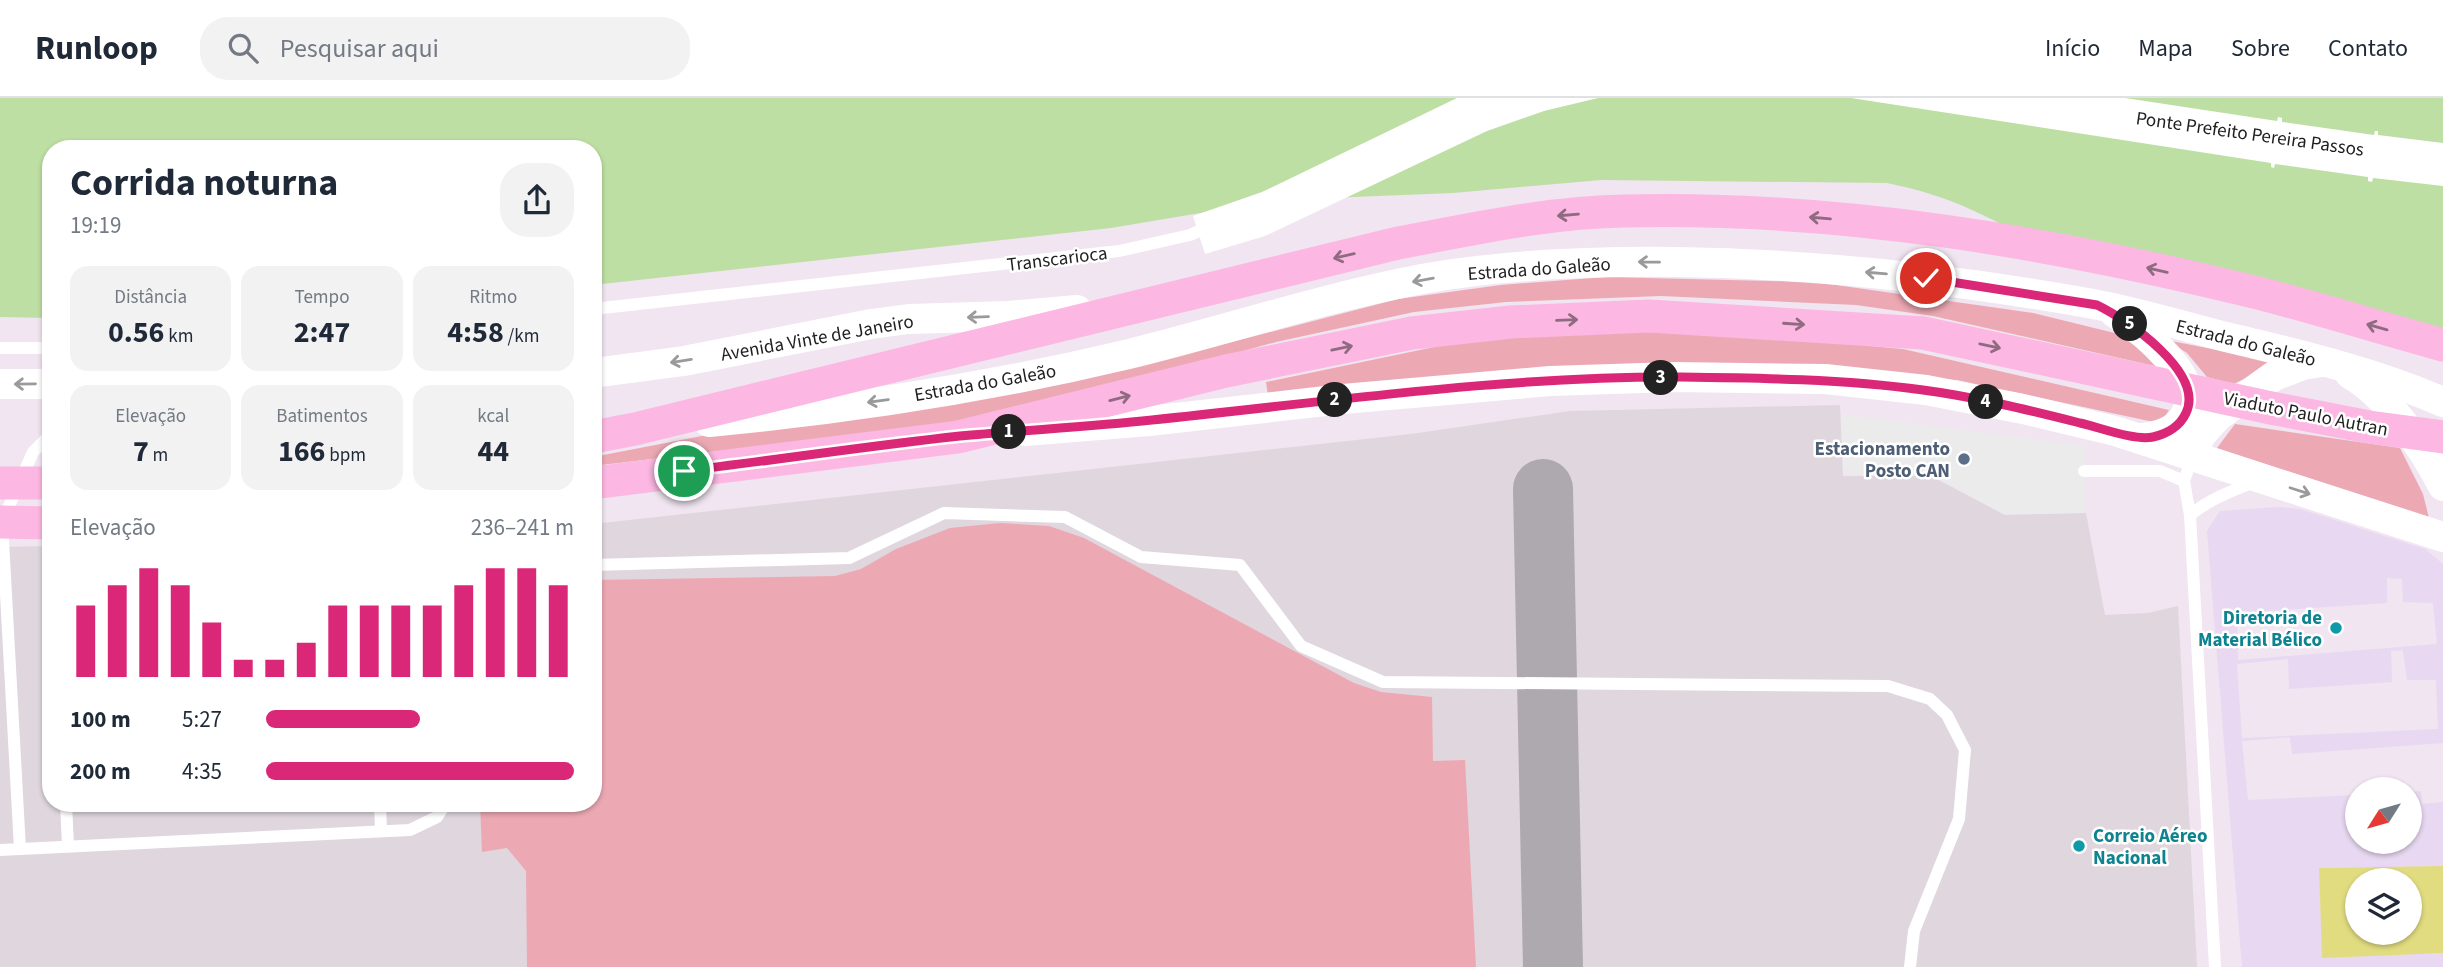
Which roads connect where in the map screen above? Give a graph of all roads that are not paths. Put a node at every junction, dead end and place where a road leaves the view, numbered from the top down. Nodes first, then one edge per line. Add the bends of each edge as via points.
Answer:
1 (1492, 98) edge
2 (2017, 98) edge
3 (2443, 160) edge
4 (1168, 298) junction
5 (2097, 305) junction
6 (602, 308) edge
7 (2443, 345) edge
8 (0, 348) edge
9 (42, 348) edge
10 (2328, 362) junction
11 (602, 372) edge
12 (0, 384) edge
13 (42, 384) edge
14 (2443, 401) edge
15 (635, 429) junction
16 (602, 435) edge
17 (958, 436) junction
18 (2443, 437) edge
19 (42, 444) edge
20 (2138, 454) junction
21 (2188, 469) junction
22 (2084, 471) dead end
23 (2262, 480) junction
24 (602, 482) edge
25 (23, 483) edge
26 (2443, 486) edge
27 (2190, 515) junction
28 (1, 522) edge
29 (42, 523) edge
30 (2443, 537) edge
31 (602, 565) edge
32 (66, 812) edge
33 (380, 812) edge
34 (436, 812) edge
35 (440, 812) edge
36 (437, 817) junction
37 (381, 831) junction
38 (68, 846) junction
39 (20, 849) junction
40 (0, 850) edge
41 (1910, 967) edge
42 (2215, 967) edge

1 - 6 lane, Transcarioca via 1190,235 1119,251
2 - 3 lane, Ponte Prefeito Pereira Passos
7 -> 4 main road, Estrada do Galeão via 2259,293 2110,260 1936,228 1764,213 1623,211 1522,220 1398,243
4 -> 11 street, Avenida Vinte de Janeiro via 1065,311 909,319
4 - 15 main road, Estrada do Galeão
5 - 10 street, Estrada do Galeão
5 -> 15 street, Estrada do Galeão via 1926,278 1771,264 1607,261 1495,269 1423,279 1295,308 1048,372 888,400
5 - 20 street via 2149,340 2188,388 2189,409 2183,420
8 - 9 lane
10 - 14 street, Estrada do Galeão
10 - 21 street via 2281,373 2218,416 2200,436
10 - 26 street via 2378,396 2431,463
13 -> 12 street
15 - 16 main road, Estrada do Galeão
17 -> 18 main road, Viaduto Paulo Autran via 1412,333 1511,322 1649,316 1923,333 2271,408
17 - 20 street via 1550,381 1825,379 1926,390 2023,409
17 - 24 main road
19 - 25 lane via 33,453
20 - 21 street
20 - 22 lane
21 - 23 street
21 - 27 lane
23 - 27 lane via 2225,492
23 -> 30 street
25 - 28 lane
27 - 42 lane
28 - 29 main road
28 - 39 lane
31 - 41 lane via 849,558 944,513 1065,517 1141,557 1240,565 1301,646 1383,682 1888,686 1930,699 1947,715 1965,750 1959,819 1914,931
32 - 38 lane
33 - 37 lane
34 - 36 lane
35 - 36 lane
36 - 37 lane via 410,830
37 - 38 lane
38 - 39 lane
39 - 40 lane

